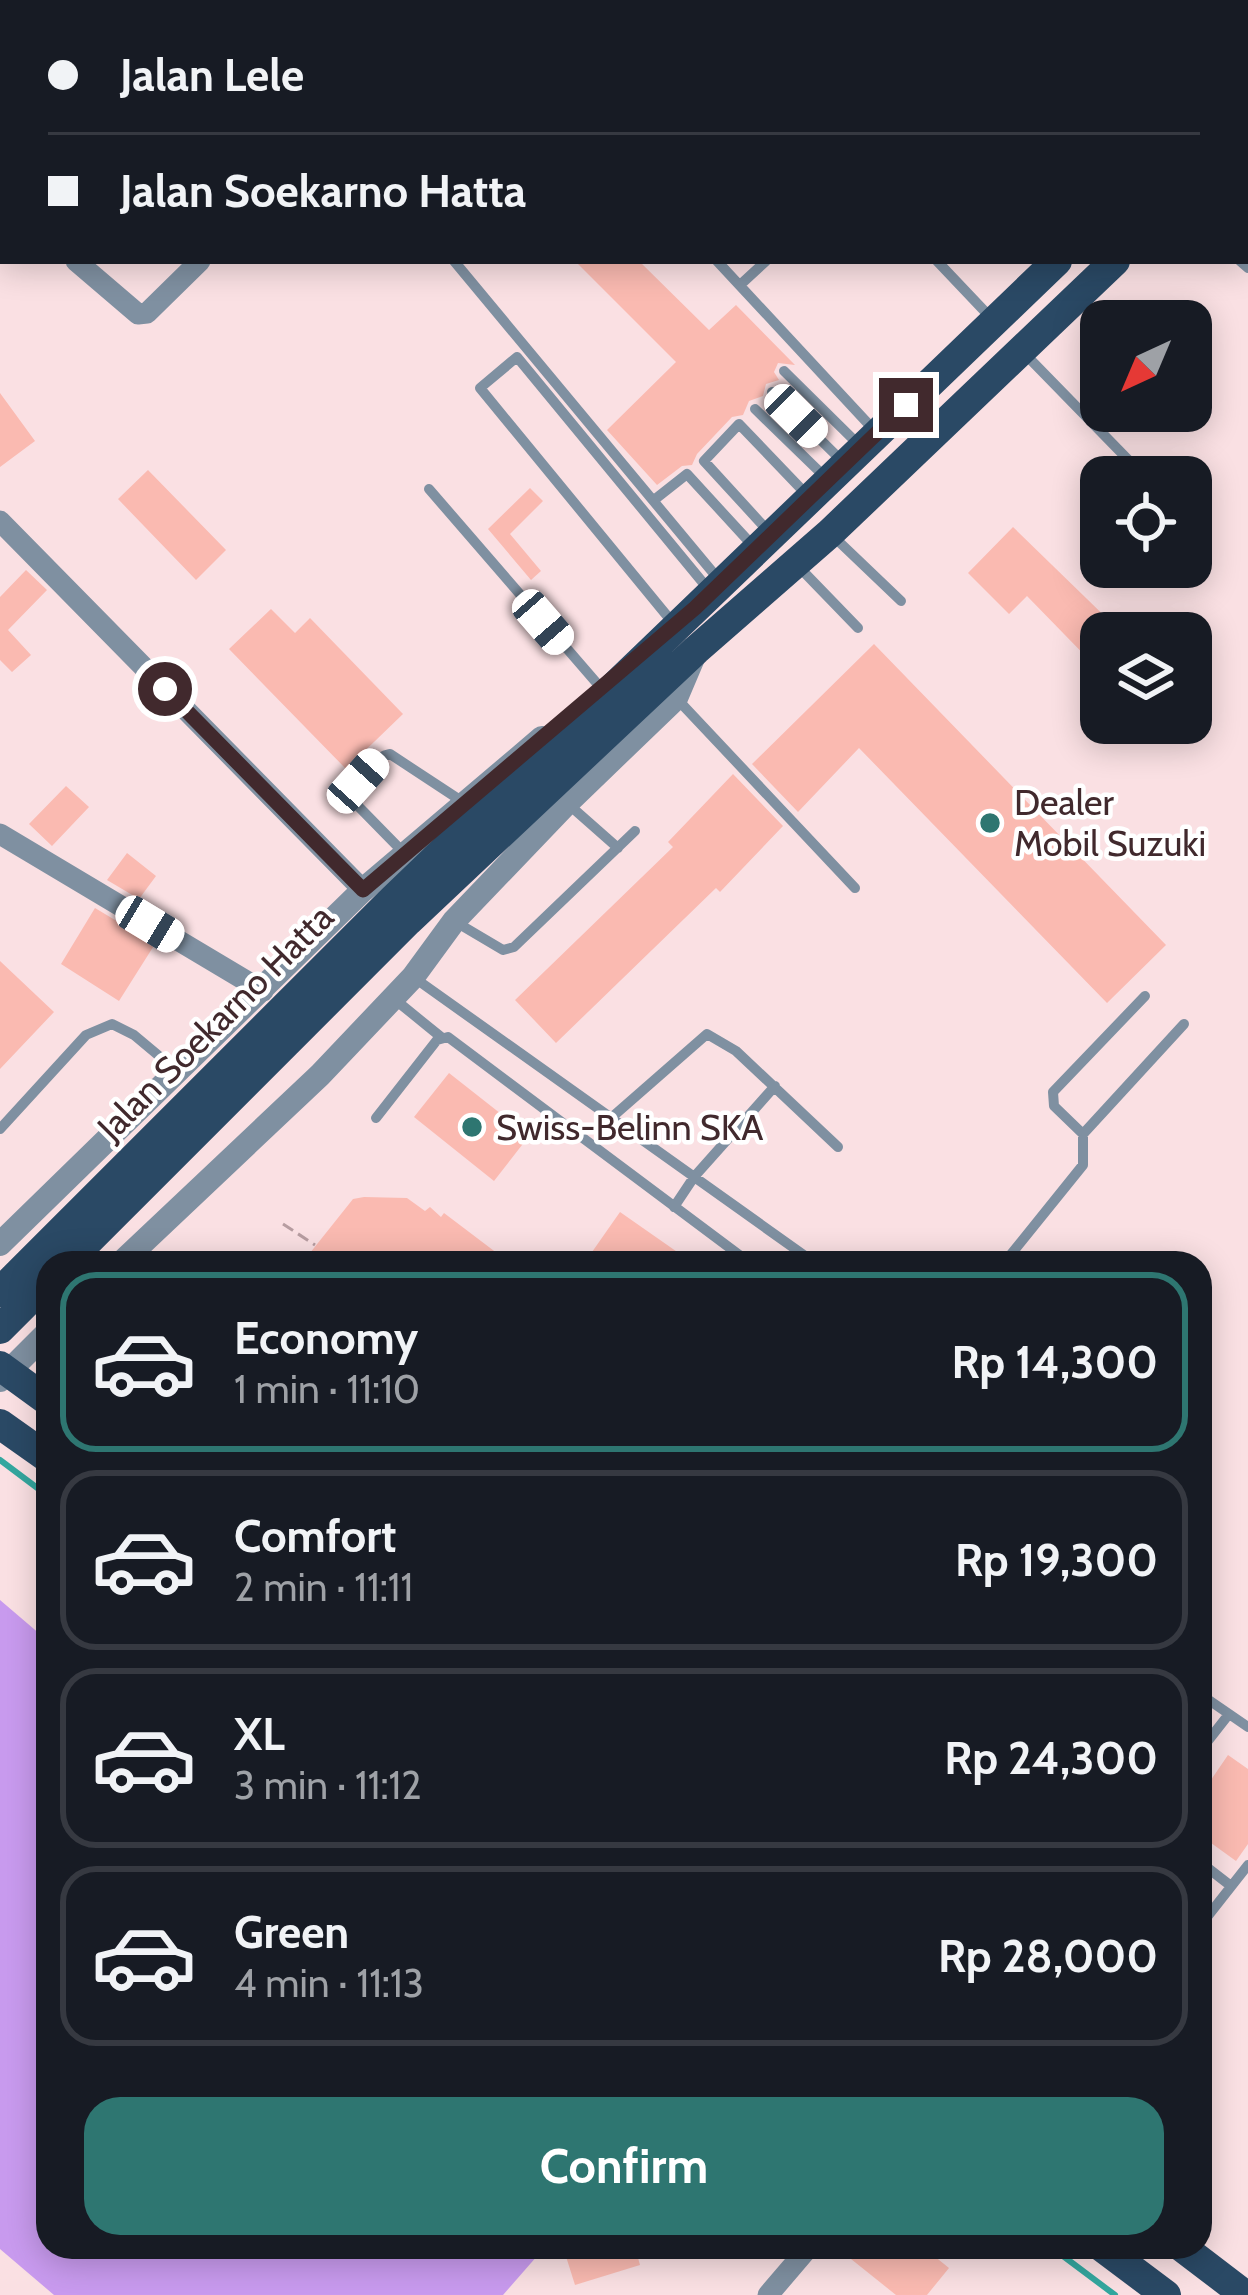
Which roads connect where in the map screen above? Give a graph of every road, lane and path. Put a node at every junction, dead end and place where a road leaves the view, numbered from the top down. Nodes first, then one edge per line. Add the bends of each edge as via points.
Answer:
1 (80, 264) edge
2 (197, 264) edge
3 (457, 264) edge
4 (719, 264) edge
5 (763, 264) edge
6 (941, 264) edge
7 (1054, 264) edge
8 (1111, 264) edge
9 (740, 285) junction
10 (994, 322) junction
11 (1022, 350) junction
12 (784, 371) dead end
13 (772, 392) dead end
14 (754, 410) dead end
15 (1125, 456) edge
16 (844, 464) junction
17 (429, 489) dead end
18 (654, 500) junction
19 (0, 521) edge
20 (830, 533) junction
21 (764, 542) junction
22 (795, 563) junction
23 (901, 601) dead end
24 (700, 602) junction
25 (858, 628) dead end
26 (696, 650) junction
27 (601, 688) junction
28 (676, 698) junction
29 (465, 803) junction
30 (567, 803) junction
31 (635, 831) dead end
32 (0, 834) edge
33 (618, 848) junction
34 (405, 854) junction
35 (855, 888) dead end
36 (386, 905) junction
37 (454, 921) junction
38 (413, 977) junction
39 (263, 991) junction
40 (1145, 996) dead end
41 (393, 998) junction
42 (1184, 1024) dead end
43 (441, 1037) junction
44 (179, 1072) junction
45 (775, 1086) junction
46 (376, 1118) dead end
47 (611, 1118) junction
48 (0, 1129) edge
49 (1083, 1134) junction
50 (838, 1147) dead end
51 (694, 1177) junction
52 (674, 1207) junction
53 (283, 1224) dead end
54 (0, 1244) edge
55 (315, 1245) dead end
56 (41, 1251) edge
57 (77, 1251) edge
58 (134, 1251) edge
59 (734, 1251) edge
60 (798, 1251) edge
61 (1014, 1251) edge
62 (36, 1256) edge
63 (0, 1292) edge
64 (36, 1293) edge
65 (0, 1329) edge
66 (36, 1342) edge
67 (2, 1372) edge
68 (36, 1393) edge
69 (0, 1424) edge
70 (36, 1450) edge
71 (1212, 1702) edge
72 (1229, 1714) junction
73 (1248, 1727) edge
74 (1212, 1736) edge
75 (1248, 1865) edge
76 (1212, 1871) edge
77 (1231, 1886) junction
78 (1212, 1903) edge
79 (798, 2259) edge
80 (1118, 2259) edge
81 (1198, 2259) edge
82 (768, 2295) edge
83 (1166, 2295) edge
84 (1245, 2295) edge

1 - 2 street via 138,314
3 - 18 lane
4 - 9 lane
5 - 9 lane
6 - 10 lane
7 - 10 main road, Jalan Soekarno Hatta
8 - 11 main road, Jalan Soekarno Hatta
9 - 16 lane
10 - 16 main road, Jalan Soekarno Hatta
11 - 15 lane
11 - 20 main road, Jalan Soekarno Hatta
12 - 16 lane
13 - 16 lane
14 - 16 lane
16 - 21 main road, Jalan Soekarno Hatta
16 - 21 lane via 739,424 719,443 704,461
17 - 27 lane
18 - 21 lane via 687,474
18 - 24 lane
19 - 36 street
20 - 22 main road, Jalan Soekarno Hatta
20 - 23 lane
21 - 24 main road, Jalan Soekarno Hatta
22 - 25 lane
22 - 26 main road, Jalan Soekarno Hatta
24 - 24 lane via 480,388 517,357
24 - 27 street
24 - 36 main road, Jalan Soekarno Hatta
26 - 28 street, Jalan Soekarno Hatta
26 - 36 main road, Jalan Soekarno Hatta
27 - 29 street
28 - 30 street, Jalan Soekarno Hatta
28 - 35 lane
29 - 34 street
29 - 34 lane via 390,754 380,756 353,792
30 - 33 lane
30 - 37 street, Jalan Soekarno Hatta
31 - 33 lane
32 - 39 street
33 - 37 lane via 508,950
34 - 36 street
36 - 39 street
36 - 56 main road, Jalan Soekarno Hatta
36 - 57 main road, Jalan Soekarno Hatta
37 - 38 street, Jalan Soekarno Hatta
38 - 41 street, Jalan Soekarno Hatta
38 - 47 lane
39 - 44 street
40 - 49 lane via 1053,1092 1054,1106
41 - 43 lane
41 - 58 street, Jalan Soekarno Hatta
42 - 49 lane
43 - 46 lane
43 - 52 lane
44 - 48 lane via 112,1024 86,1035
44 - 54 street
45 - 47 lane via 707,1034
45 - 50 lane
45 - 51 lane
47 - 51 lane
49 - 61 lane via 1083,1165
51 - 52 lane
51 - 60 lane
52 - 59 lane
53 - 55 path
62 - 63 main road, Jalan Soekarno Hatta
64 - 65 main road
66 - 67 street
67 - 68 main road
69 - 70 main road
71 - 72 lane
72 - 73 lane
72 - 74 lane
75 - 77 lane
76 - 77 lane
77 - 78 lane
79 - 82 street
80 - 83 main road
81 - 84 main road

